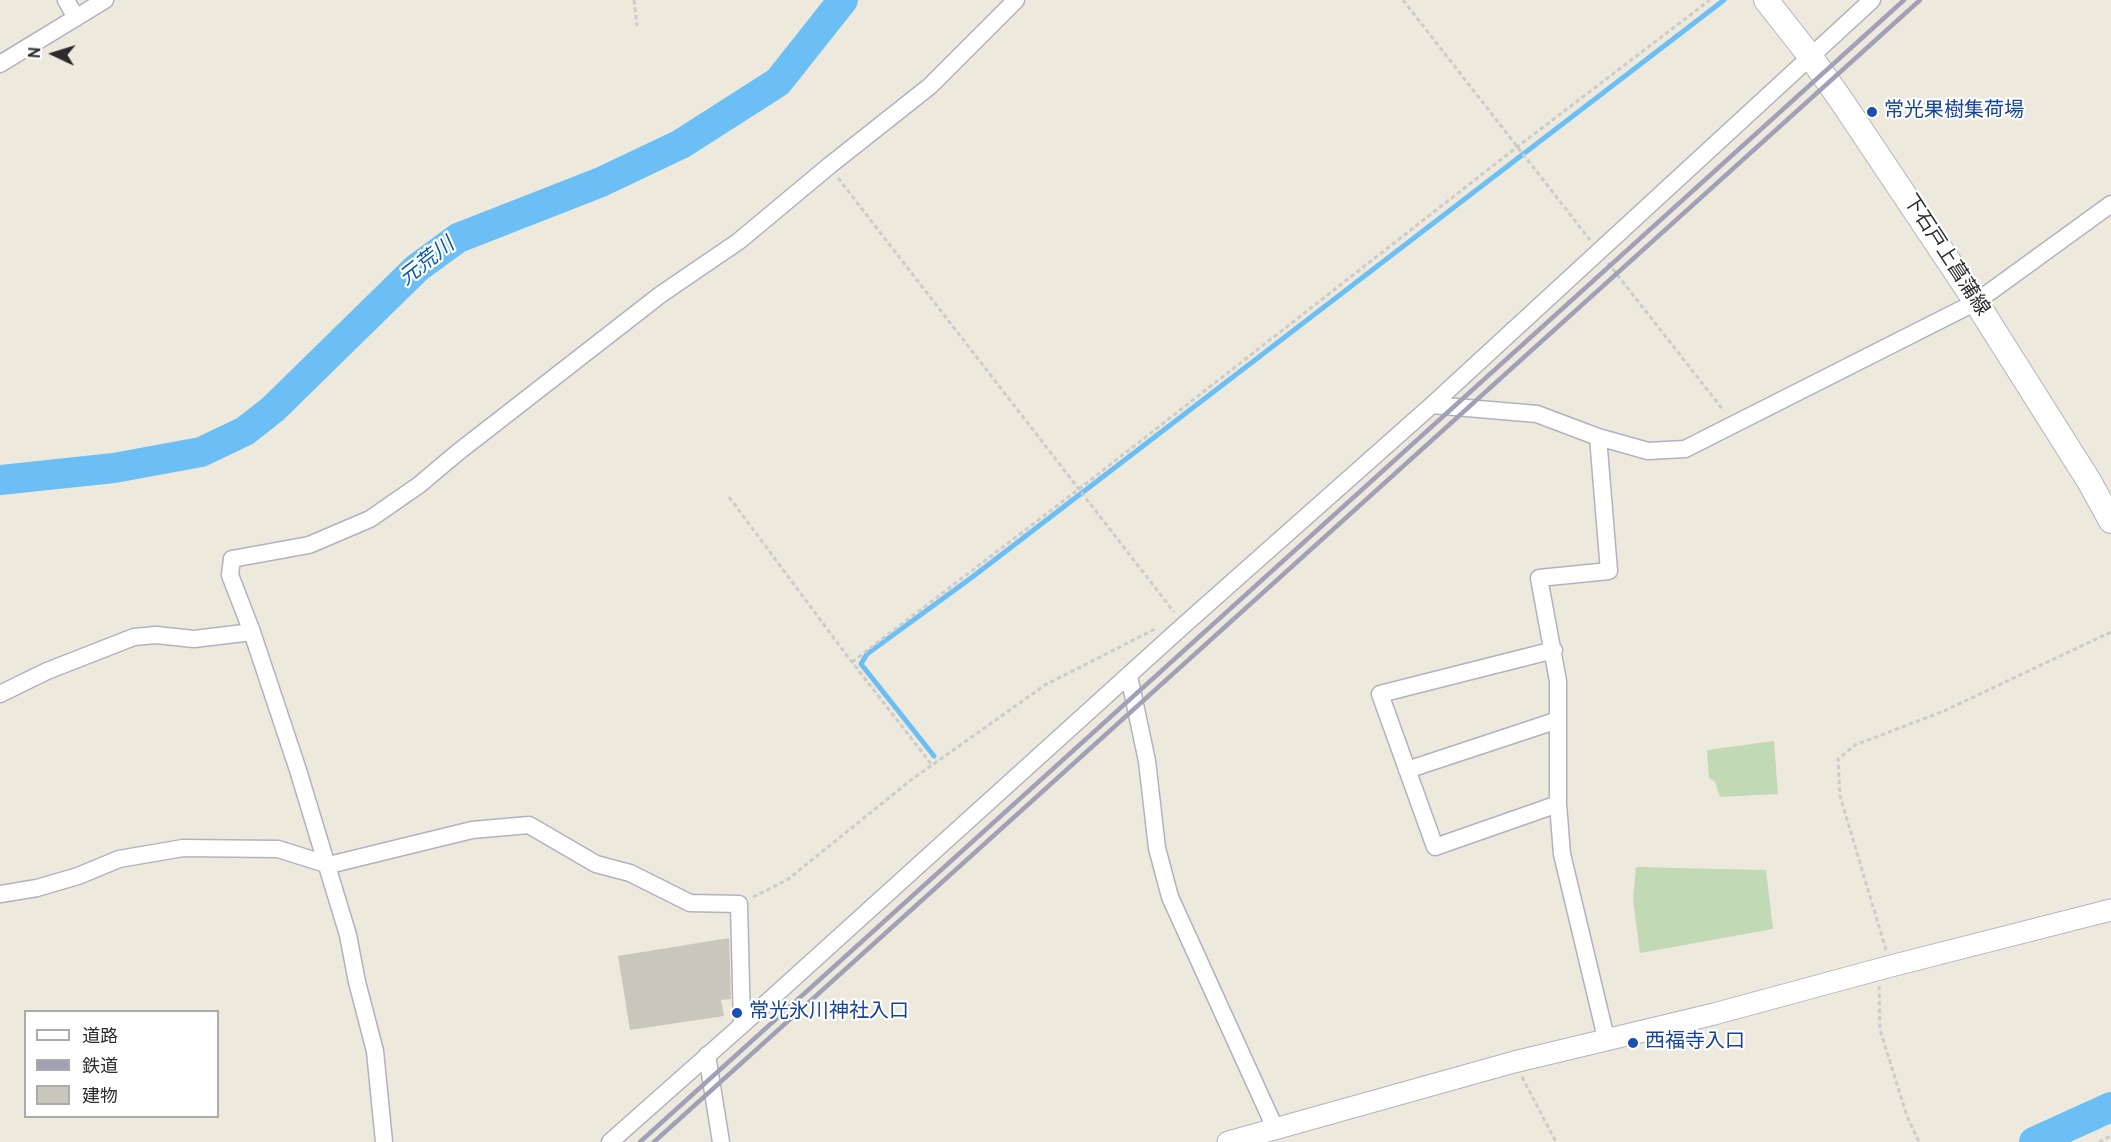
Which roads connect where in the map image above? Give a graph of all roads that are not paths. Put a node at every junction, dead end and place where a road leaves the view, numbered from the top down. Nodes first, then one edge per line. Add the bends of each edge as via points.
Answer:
1 (66, 0) edge
2 (105, 0) edge
3 (1016, 0) edge
4 (1766, 0) edge
5 (1872, 0) edge
6 (76, 18) junction
7 (1810, 56) junction
8 (0, 64) edge
9 (2111, 204) edge
10 (1976, 302) junction
11 (1432, 405) junction
12 (1598, 437) junction
13 (2111, 521) edge
14 (252, 632) junction
15 (1554, 650) junction
16 (1129, 676) junction
17 (0, 694) edge
18 (1558, 720) junction
19 (1407, 770) junction
20 (1558, 804) junction
21 (328, 865) junction
22 (0, 894) edge
23 (2111, 910) edge
24 (742, 1025) junction
25 (1606, 1038) junction
26 (707, 1055) junction
27 (1276, 1130) junction
28 (384, 1142) edge
29 (610, 1142) edge
30 (721, 1142) edge
31 (1228, 1142) edge

1 - 6 street
2 - 6 street
3 - 14 street via 930,86 739,241 660,295 419,485 370,519 309,545 232,559 230,574
4 - 7 main road, 下石戸上菖蒲線
5 - 7 street
6 - 8 street
7 - 10 main road, 下石戸上菖蒲線
7 - 11 street
9 - 10 street
10 - 12 street via 1685,449 1648,451
10 - 13 main road, 下石戸上菖蒲線
11 - 12 street via 1537,414
11 - 16 street
12 - 15 street via 1609,571 1539,578
14 - 17 street via 194,639 134,637
14 - 21 street
15 - 18 street
15 - 19 street via 1380,694
16 - 24 street
16 - 27 street via 1147,761 1157,848 1170,897
18 - 19 street
18 - 20 street
19 - 20 street via 1435,847
20 - 25 street via 1562,854
21 - 22 street via 278,849 183,848 119,859 78,876
21 - 24 street via 472,830 529,825 596,864 630,873 690,903 739,904
21 - 28 street via 375,1051
23 - 25 street via 1714,1014
24 - 26 street
25 - 27 street
26 - 29 street
26 - 30 street
27 - 31 street

